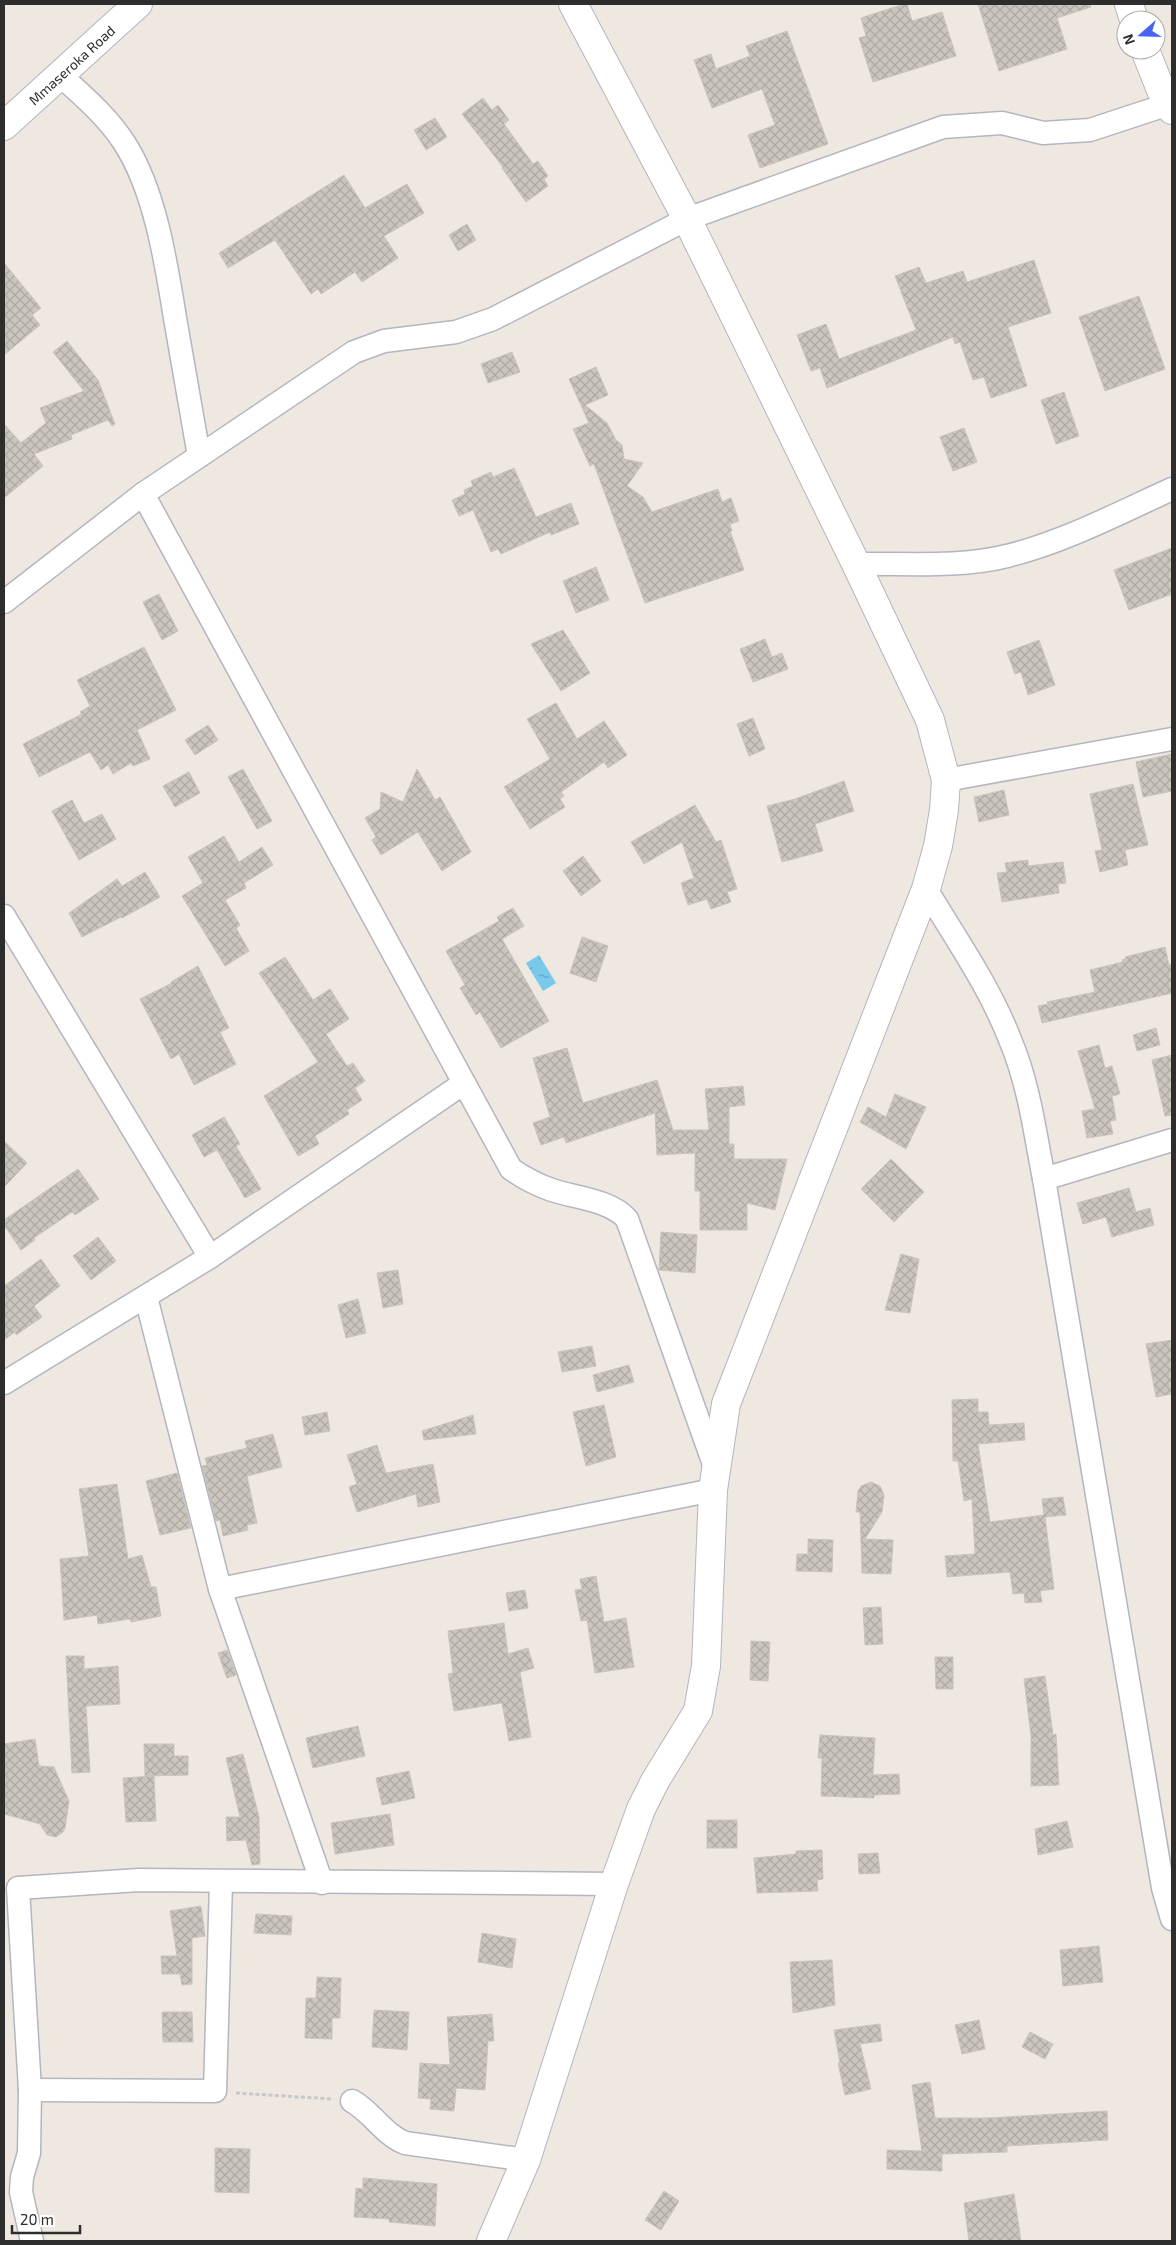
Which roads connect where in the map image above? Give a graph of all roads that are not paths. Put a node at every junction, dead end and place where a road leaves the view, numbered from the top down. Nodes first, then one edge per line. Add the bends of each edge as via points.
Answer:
1 (138, 4) edge
2 (573, 4) edge
3 (1150, 60) edge
4 (60, 74) junction
5 (1171, 107) edge
6 (4, 126) edge
7 (687, 219) junction
8 (199, 456) junction
9 (1172, 489) edge
10 (143, 494) junction
11 (856, 564) junction
12 (4, 602) edge
13 (1172, 739) edge
14 (946, 780) junction
15 (926, 889) junction
16 (4, 916) edge
17 (464, 1083) junction
18 (1172, 1140) edge
19 (1044, 1178) junction
20 (210, 1257) junction
21 (146, 1297) junction
22 (4, 1383) edge
23 (714, 1480) junction
24 (220, 1589) junction
25 (222, 1882) junction
26 (322, 1883) junction
27 (614, 1884) junction
28 (11, 1889) edge
29 (1172, 1919) edge
30 (30, 2090) junction
31 (352, 2101) road end
32 (526, 2160) junction
33 (4, 2191) edge
34 (23, 2205) junction
35 (32, 2241) edge
36 (491, 2241) edge

1 - 4 street, Mmaseroka Road
2 - 7 street
3 - 5 street
4 - 6 street, Mmaseroka Road
4 - 8 street via 112,126 142,178 165,257
5 - 7 street via 1090,130 1043,133 1002,123 943,126
7 - 8 street via 493,319 456,332 384,341 354,352
7 - 11 street
8 - 10 street
9 - 11 street via 1048,544 1006,557 966,563
10 - 12 street
10 - 17 street
11 - 14 street via 930,720
13 - 14 street
14 - 15 street via 938,846
15 - 19 street via 992,999 1012,1043 1027,1093
15 - 23 street via 726,1404
16 - 20 street
17 - 20 street
17 - 23 street via 511,1169 551,1190 611,1207 627,1219
18 - 19 street
19 - 29 street via 1163,1888
20 - 21 street
21 - 22 street
21 - 24 street
23 - 24 street
23 - 27 street via 706,1666 698,1711 641,1809
24 - 26 street
25 - 26 street
25 - 28 street via 139,1880
25 - 30 street via 215,2091
26 - 27 street
27 - 32 street
28 - 30 street
30 - 34 street via 29,2153 22,2177
31 - 32 street via 395,2139 405,2143
32 - 36 street
33 - 34 street
34 - 35 street

